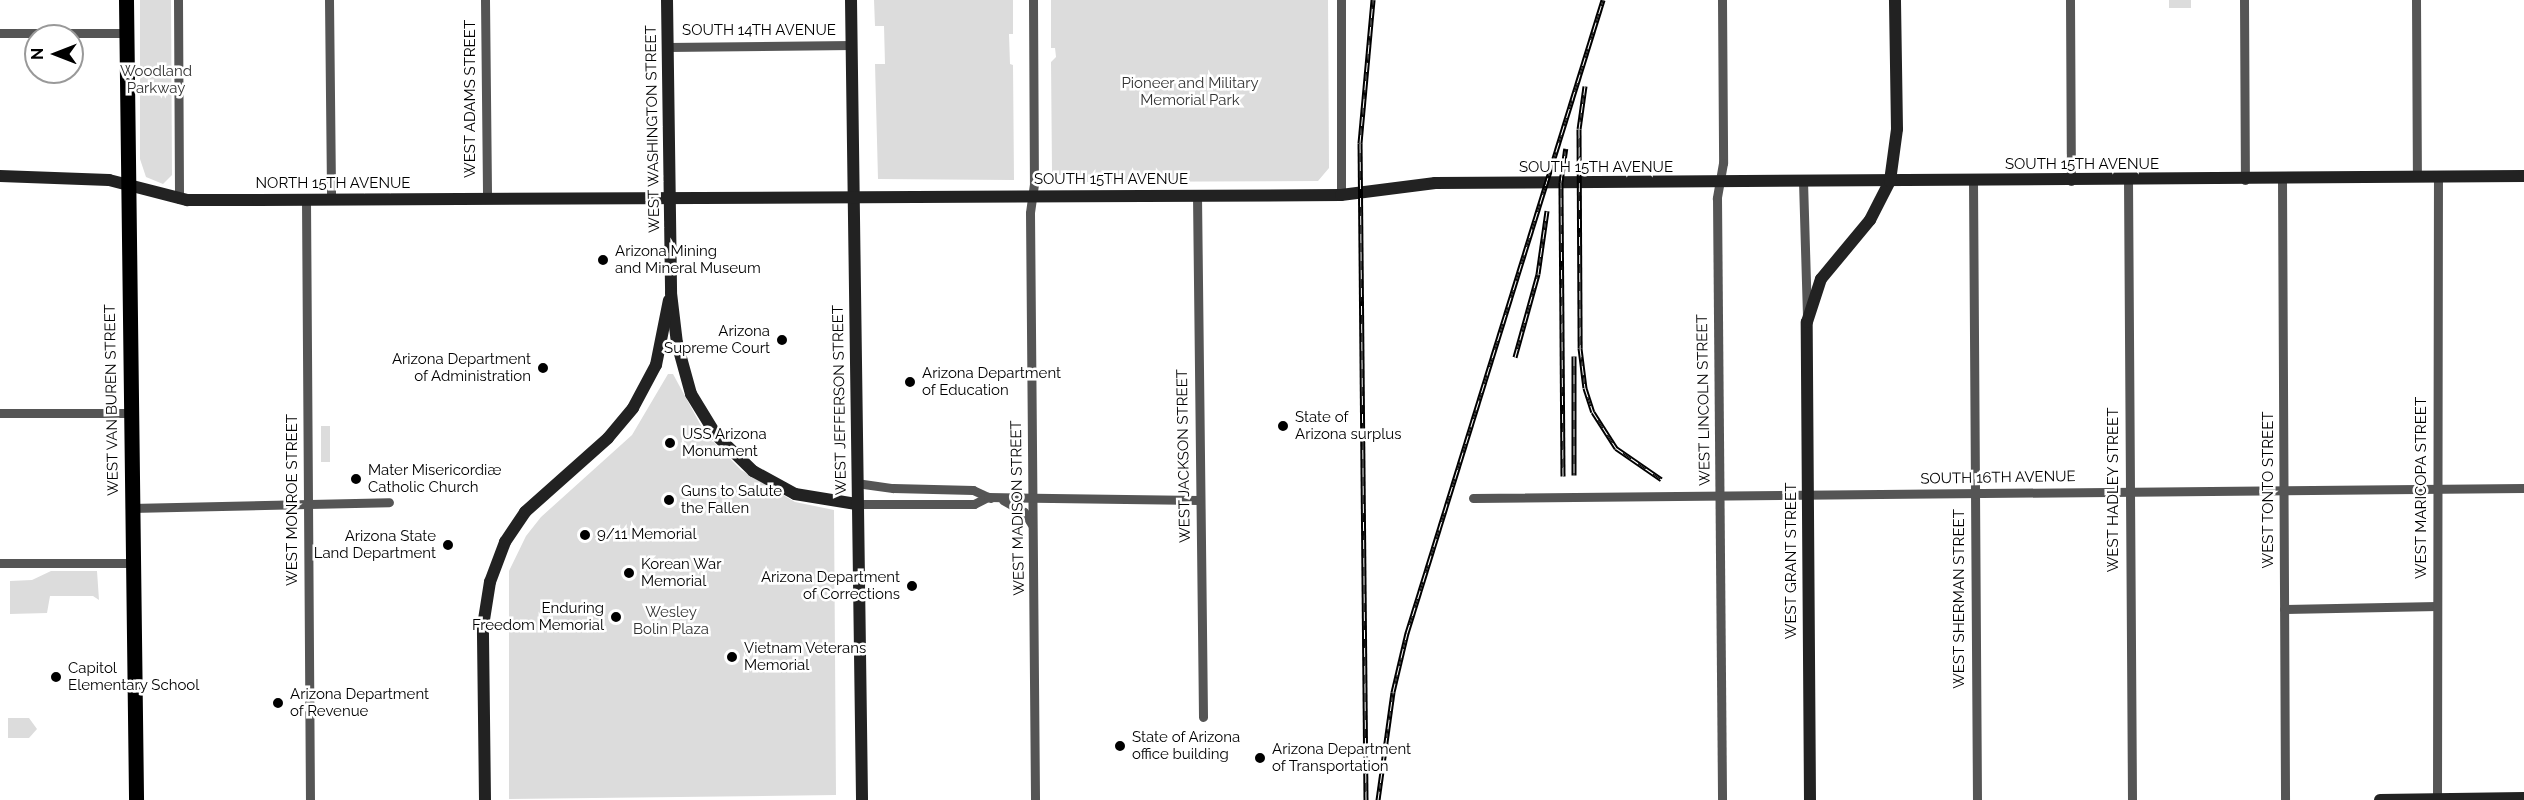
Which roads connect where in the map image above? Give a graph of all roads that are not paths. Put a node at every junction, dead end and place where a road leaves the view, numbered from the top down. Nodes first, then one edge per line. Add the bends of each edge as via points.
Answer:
1 (126, 0) edge
2 (178, 0) edge
3 (330, 0) edge
4 (485, 0) edge
5 (667, 0) edge
6 (851, 0) edge
7 (1033, 0) edge
8 (1341, 0) edge
9 (1722, 0) edge
10 (1895, 0) edge
11 (2070, 0) edge
12 (2244, 0) edge
13 (2416, 0) edge
14 (0, 33) edge
15 (126, 33) junction
16 (852, 45) junction
17 (667, 47) junction
18 (0, 176) edge
19 (2524, 176) edge
20 (2417, 177) junction
21 (2438, 177) junction
22 (2128, 180) junction
23 (2246, 180) junction
24 (2282, 180) junction
25 (1890, 181) junction
26 (1972, 181) junction
27 (2072, 181) junction
28 (1803, 182) junction
29 (1719, 183) junction
30 (128, 185) junction
31 (1032, 195) junction
32 (1197, 195) junction
33 (1341, 195) junction
34 (853, 196) junction
35 (487, 198) junction
36 (178, 199) junction
37 (669, 199) junction
38 (306, 200) junction
39 (331, 200) junction
40 (671, 293) junction
41 (1807, 322) junction
42 (0, 413) edge
43 (130, 413) junction
44 (856, 483) junction
45 (2524, 488) edge
46 (2437, 490) junction
47 (2128, 491) junction
48 (2284, 491) junction
49 (1975, 494) junction
50 (1807, 496) junction
51 (988, 497) junction
52 (1720, 497) junction
53 (1473, 498) dead end
54 (1032, 499) junction
55 (1199, 500) junction
56 (388, 502) dead end
57 (856, 504) junction
58 (308, 506) junction
59 (131, 508) junction
60 (1032, 525) junction
61 (132, 562) junction
62 (0, 563) edge
63 (2437, 606) junction
64 (2284, 609) junction
65 (1203, 717) dead end
66 (2524, 798) edge
67 (2437, 799) edge
68 (136, 800) edge
69 (310, 800) edge
70 (485, 800) edge
71 (862, 800) edge
72 (1035, 800) edge
73 (1722, 800) edge
74 (1810, 800) edge
75 (1977, 800) edge
76 (2132, 800) edge
77 (2285, 800) edge
78 (2379, 800) edge

1 - 15 main road, WEST VAN BUREN STREET
2 - 36 street
3 - 39 street
4 - 35 street, WEST ADAMS STREET
5 - 17 main road, WEST WASHINGTON STREET
6 - 16 main road, WEST JEFFERSON STREET
7 - 31 street, WEST MADISON STREET
8 - 33 street
9 - 29 street, WEST LINCOLN STREET via 1723,163
10 - 25 main road, WEST GRANT STREET via 1897,129
11 - 27 street
12 - 23 street
13 - 20 street
14 - 15 street
15 - 30 main road, WEST VAN BUREN STREET
16 - 17 street, SOUTH 14TH AVENUE
16 - 34 main road, WEST JEFFERSON STREET
17 - 37 main road, WEST WASHINGTON STREET
18 - 30 main road, NORTH 15TH AVENUE via 109,180
19 - 21 main road, SOUTH 15TH AVENUE
20 - 21 main road, SOUTH 15TH AVENUE
20 - 24 main road, SOUTH 15TH AVENUE
21 - 46 street, WEST MARICOPA STREET
22 - 23 main road, SOUTH 15TH AVENUE
22 - 27 main road, SOUTH 15TH AVENUE
22 - 47 street, WEST HADLEY STREET
23 - 24 main road, SOUTH 15TH AVENUE
24 - 48 street, WEST TONTO STREET
25 - 26 main road, SOUTH 15TH AVENUE
25 - 28 main road, SOUTH 15TH AVENUE
25 - 41 main road, WEST GRANT STREET via 1870,220 1821,279
26 - 27 main road, SOUTH 15TH AVENUE
26 - 49 street, WEST SHERMAN STREET
28 - 29 main road, SOUTH 15TH AVENUE
28 - 41 street, WEST GRANT STREET
29 - 33 main road, SOUTH 15TH AVENUE via 1435,183
29 - 52 street, WEST LINCOLN STREET
30 - 36 main road, NORTH 15TH AVENUE
30 - 43 main road, WEST VAN BUREN STREET
31 - 32 main road, SOUTH 15TH AVENUE
31 - 34 main road, SOUTH 15TH AVENUE
31 - 54 street, WEST MADISON STREET
32 - 33 main road, SOUTH 15TH AVENUE
32 - 55 street, WEST JACKSON STREET
34 - 37 main road, SOUTH 15TH AVENUE
34 - 44 main road, WEST JEFFERSON STREET
35 - 37 main road, NORTH 15TH AVENUE
35 - 39 main road, NORTH 15TH AVENUE
36 - 38 main road, NORTH 15TH AVENUE
37 - 40 main road, WEST WASHINGTON STREET
38 - 39 main road, NORTH 15TH AVENUE
38 - 58 street, WEST MONROE STREET
40 - 57 main road, WEST WASHINGTON STREET via 684,372 691,394 716,435 753,471 786,490 815,500
40 - 70 main road, WEST WASHINGTON STREET via 656,365 633,408 614,433 520,519 505,542 490,582 483,626
41 - 50 main road, WEST GRANT STREET
42 - 43 street
43 - 59 main road, WEST VAN BUREN STREET
44 - 51 street via 973,490
44 - 57 main road, WEST JEFFERSON STREET
45 - 46 street, SOUTH 16TH AVENUE
46 - 48 street, SOUTH 16TH AVENUE
46 - 63 street, WEST MARICOPA STREET
47 - 48 street, SOUTH 16TH AVENUE
47 - 49 street, SOUTH 16TH AVENUE
47 - 76 street, WEST HADLEY STREET
48 - 64 street, WEST TONTO STREET
49 - 50 street, SOUTH 16TH AVENUE
49 - 75 street, WEST SHERMAN STREET
50 - 52 street, SOUTH 16TH AVENUE
50 - 74 main road, WEST GRANT STREET
51 - 54 street
51 - 57 street via 974,504
51 - 60 street via 1015,505
52 - 53 street, SOUTH 16TH AVENUE
52 - 73 street, WEST LINCOLN STREET
54 - 55 street
54 - 60 street, WEST MADISON STREET
55 - 65 street, WEST JACKSON STREET
56 - 58 street
57 - 71 main road, WEST JEFFERSON STREET
58 - 59 street
58 - 69 street, WEST MONROE STREET
59 - 61 main road, WEST VAN BUREN STREET
60 - 72 street, WEST MADISON STREET
61 - 62 street
61 - 68 main road, WEST VAN BUREN STREET
63 - 64 street
63 - 67 street, WEST MARICOPA STREET
64 - 77 street, WEST TONTO STREET
66 - 67 main road
67 - 78 main road

